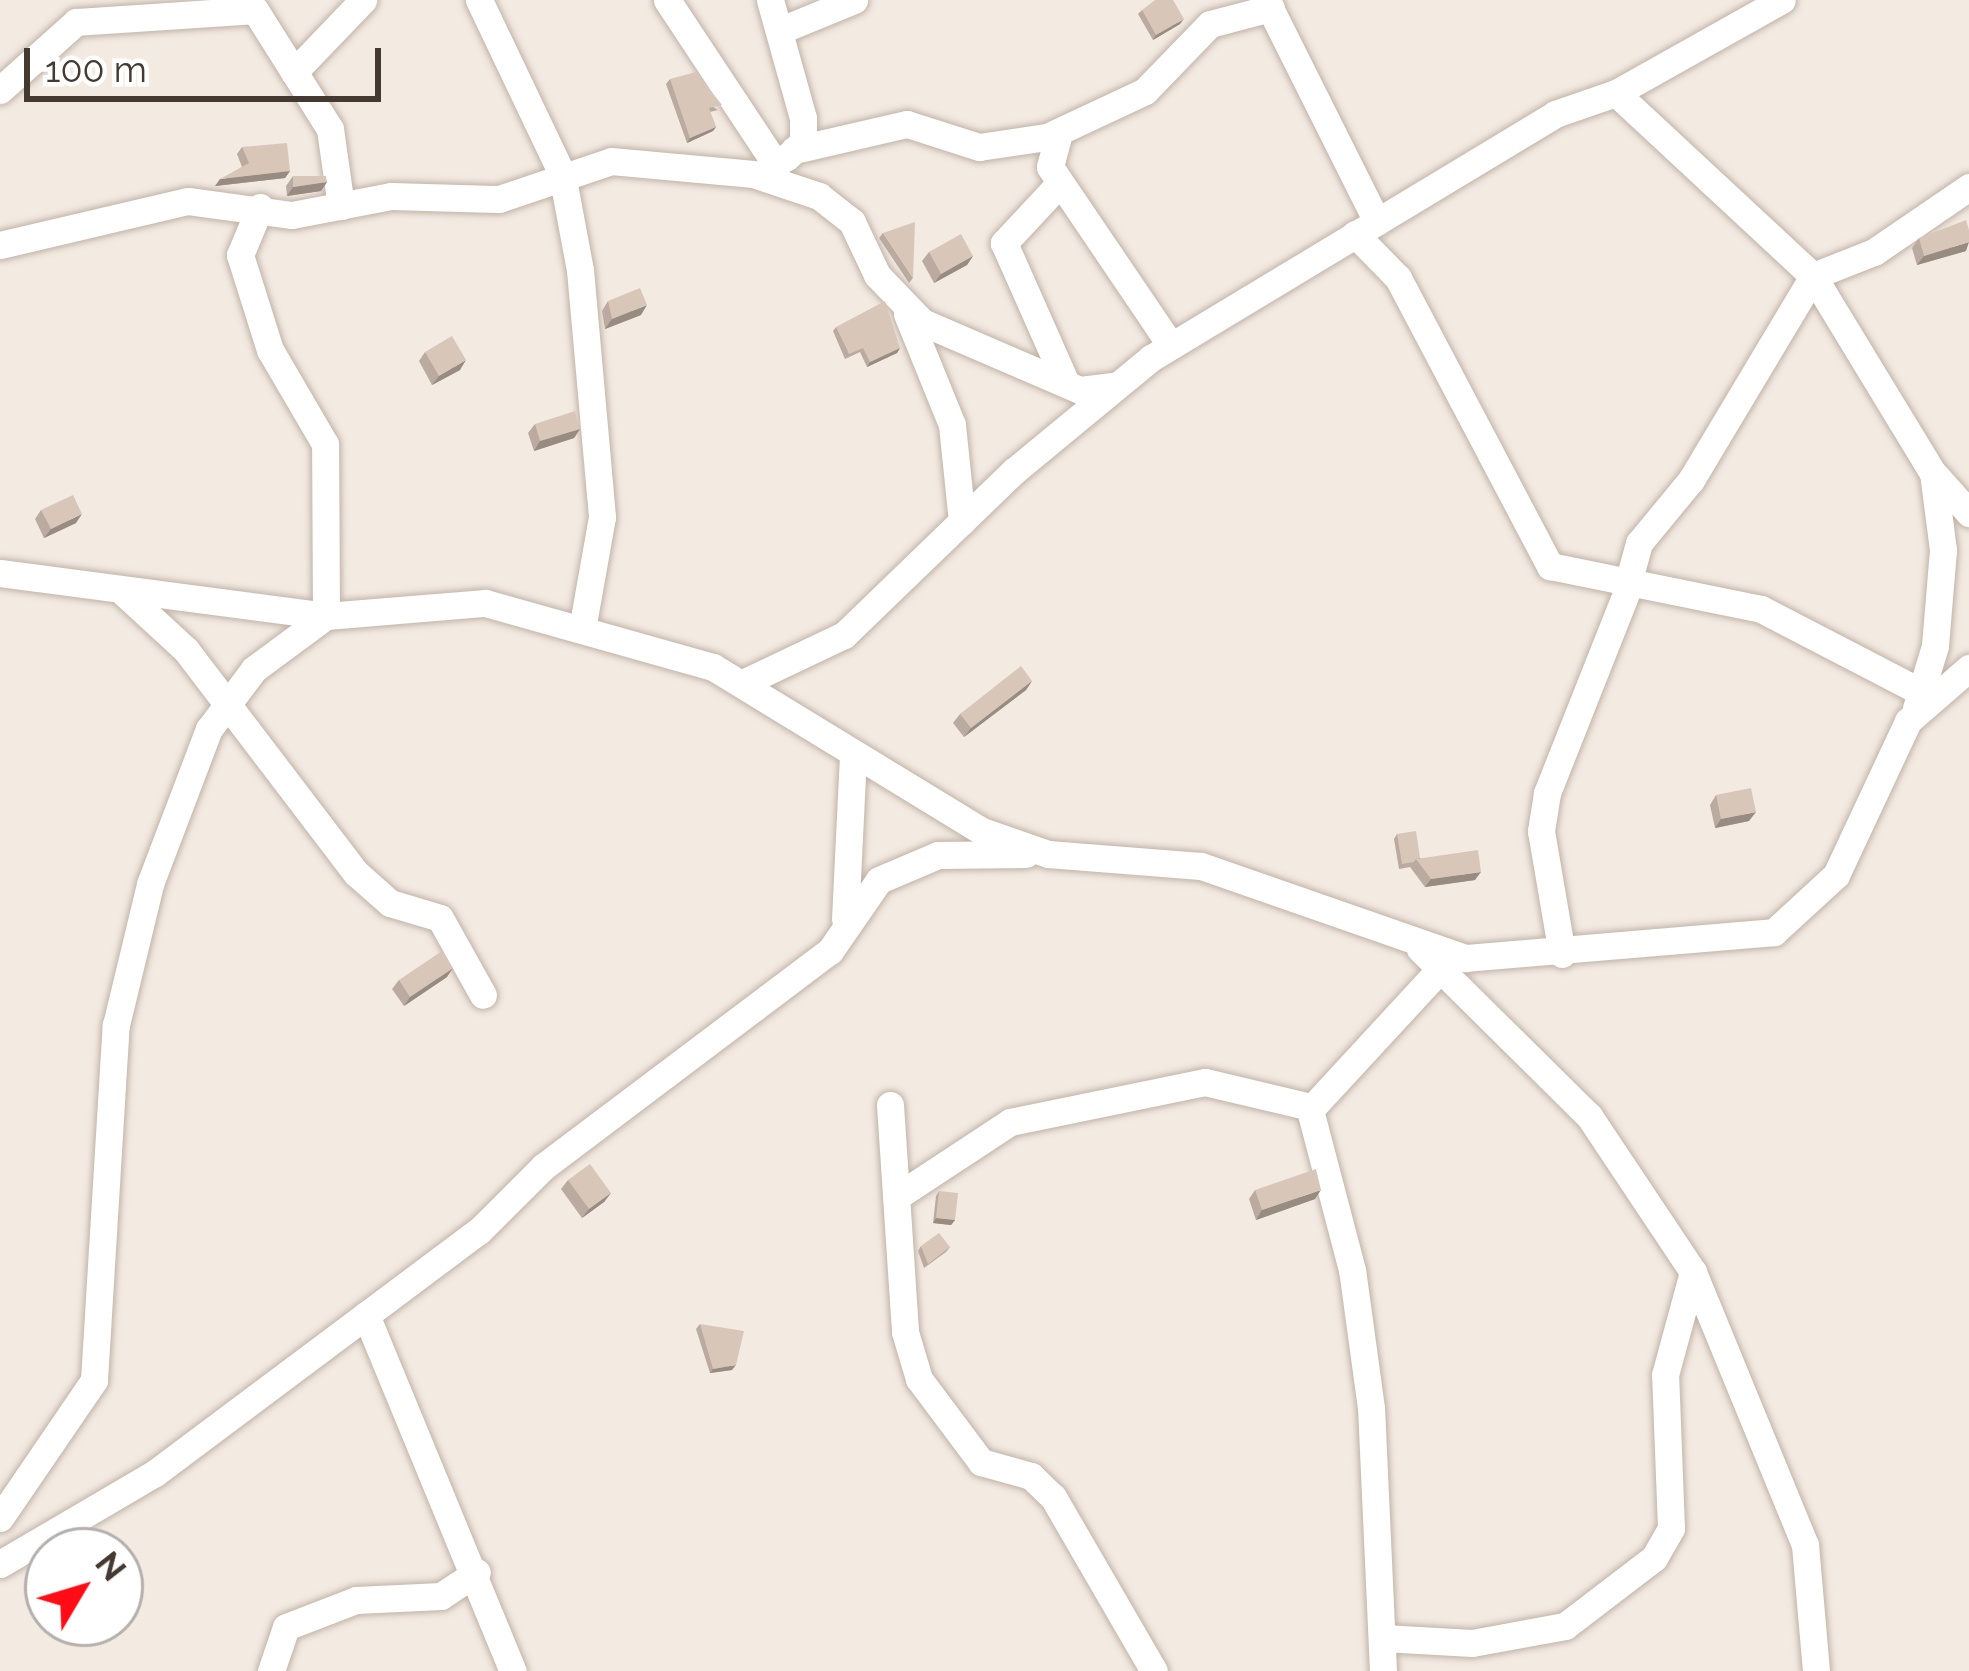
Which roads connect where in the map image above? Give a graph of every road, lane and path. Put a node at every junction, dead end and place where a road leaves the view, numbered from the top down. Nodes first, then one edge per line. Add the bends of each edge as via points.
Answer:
1 (363, 0) edge
2 (479, 0) edge
3 (667, 0) edge
4 (770, 0) edge
5 (854, 0) edge
6 (1782, 0) edge
7 (1268, 4) edge
8 (782, 30) junction
9 (294, 72) junction
10 (0, 90) edge
11 (1616, 93) junction
12 (1059, 133) junction
13 (779, 164) junction
14 (562, 174) junction
15 (1059, 184) junction
16 (1969, 187) edge
17 (341, 206) junction
18 (260, 207) junction
19 (1366, 228) junction
20 (0, 245) edge
21 (1813, 276) junction
22 (903, 304) junction
23 (1171, 346) junction
24 (1066, 383) junction
25 (1115, 386) junction
26 (1933, 473) junction
27 (1969, 512) edge
28 (962, 521) junction
29 (0, 573) edge
30 (1628, 588) junction
31 (122, 591) junction
32 (326, 616) junction
33 (582, 629) junction
34 (1969, 668) edge
35 (204, 675) junction
36 (745, 682) junction
37 (1918, 704) junction
38 (226, 705) junction
39 (209, 729) junction
40 (853, 758) junction
41 (1048, 854) junction
42 (844, 929) junction
43 (1417, 946) junction
44 (1562, 953) junction
45 (1440, 968) junction
46 (484, 995) dead end
47 (890, 1106) dead end
48 (1311, 1107) junction
49 (899, 1195) junction
50 (1693, 1272) junction
51 (366, 1315) junction
52 (0, 1518) edge
53 (0, 1564) edge
54 (477, 1572) junction
55 (1383, 1638) junction
56 (272, 1671) edge
57 (513, 1671) edge
58 (1154, 1671) edge
59 (1383, 1671) edge
60 (1816, 1671) edge

1 - 9 street
2 - 14 street
3 - 13 street
4 - 8 street
5 - 8 street
6 - 11 street
7 - 12 street via 1210,24 1145,91
7 - 19 street
8 - 13 street via 803,118
9 - 10 street via 255,10 154,12 76,22
9 - 17 street via 330,128
11 - 19 street via 1555,114
11 - 21 street
12 - 13 street via 979,147 907,124
12 - 15 street via 1050,167
13 - 14 street via 630,161
13 - 22 street via 852,222
14 - 17 street via 499,199
14 - 33 street via 598,397 602,517
15 - 23 street
15 - 24 street via 1004,243
16 - 21 street via 1874,252
17 - 18 street via 292,215
18 - 20 street via 135,206
18 - 32 street via 240,255 270,350 325,444
19 - 23 street
19 - 30 street via 1540,556 1563,574
21 - 26 street
21 - 30 street via 1691,480 1639,543
22 - 24 street via 943,334
22 - 28 street via 952,425
23 - 25 street
24 - 25 street
25 - 28 street
26 - 27 street
26 - 37 street via 1943,550
28 - 36 street via 844,635
29 - 31 street
30 - 37 street via 1761,609
30 - 44 street via 1547,793 1541,831
31 - 32 street
31 - 35 street
32 - 33 street via 485,603
32 - 38 street via 254,669
33 - 36 street
34 - 37 street
35 - 38 street
35 - 39 street
36 - 40 street
37 - 44 street via 1808,911 1774,932
38 - 39 street
38 - 46 street via 376,893 440,918
39 - 52 street via 123,986 94,1380
40 - 41 street via 922,803
40 - 42 street
41 - 42 street via 938,855 898,868
41 - 43 street via 1202,866
42 - 51 street via 808,969
43 - 44 street via 1465,958
43 - 45 street
45 - 48 street
45 - 50 street via 1589,1116
47 - 49 street
48 - 49 street via 1205,1082 1010,1122
48 - 55 street via 1371,1408
49 - 58 street via 905,1332 919,1379 981,1462 1030,1476 1053,1497
50 - 55 street via 1665,1375 1671,1528 1654,1558 1565,1626 1472,1643
50 - 60 street via 1805,1545
51 - 53 street via 155,1473
51 - 54 street via 416,1451
54 - 56 street via 441,1596 356,1600 286,1627
54 - 57 street
55 - 59 street

